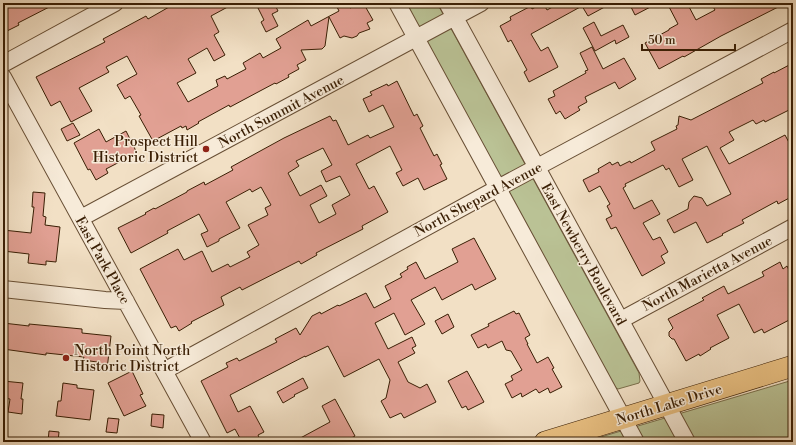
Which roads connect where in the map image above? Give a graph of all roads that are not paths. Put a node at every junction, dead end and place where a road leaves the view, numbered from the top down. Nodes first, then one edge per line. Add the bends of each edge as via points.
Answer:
1 (115, 3) edge
2 (397, 3) edge
3 (447, 3) edge
4 (480, 3) edge
5 (455, 17) junction
6 (793, 30) edge
7 (416, 38) junction
8 (3, 64) edge
9 (3, 77) edge
10 (537, 167) junction
11 (498, 188) junction
12 (80, 218) junction
13 (793, 227) edge
14 (3, 289) edge
15 (126, 301) junction
16 (621, 320) junction
17 (793, 366) edge
18 (164, 371) junction
19 (667, 405) junction
20 (623, 418) junction
21 (203, 442) edge
22 (545, 442) edge
23 (636, 442) edge
24 (687, 442) edge

1 - 8 street
2 - 7 street
3 - 5 street, East Newberry Boulevard
4 - 5 street, North Summit Avenue
5 - 7 street, North Summit Avenue
5 - 10 street, East Newberry Boulevard
6 - 10 street, North Shepard Avenue
7 - 11 street
7 - 12 street, North Summit Avenue
9 - 12 street, East Park Place
10 - 11 street, North Shepard Avenue
10 - 16 street, East Newberry Boulevard
11 - 18 street, North Shepard Avenue
11 - 20 street
12 - 15 street, East Park Place
13 - 16 street, North Marietta Avenue
14 - 15 street
15 - 18 street, East Park Place
16 - 19 street, East Newberry Boulevard
17 - 19 main road, North Lake Drive
18 - 21 street, East Park Place
19 - 20 main road, North Lake Drive
19 - 24 street, East Newberry Boulevard
20 - 22 main road, North Lake Drive
20 - 23 street

